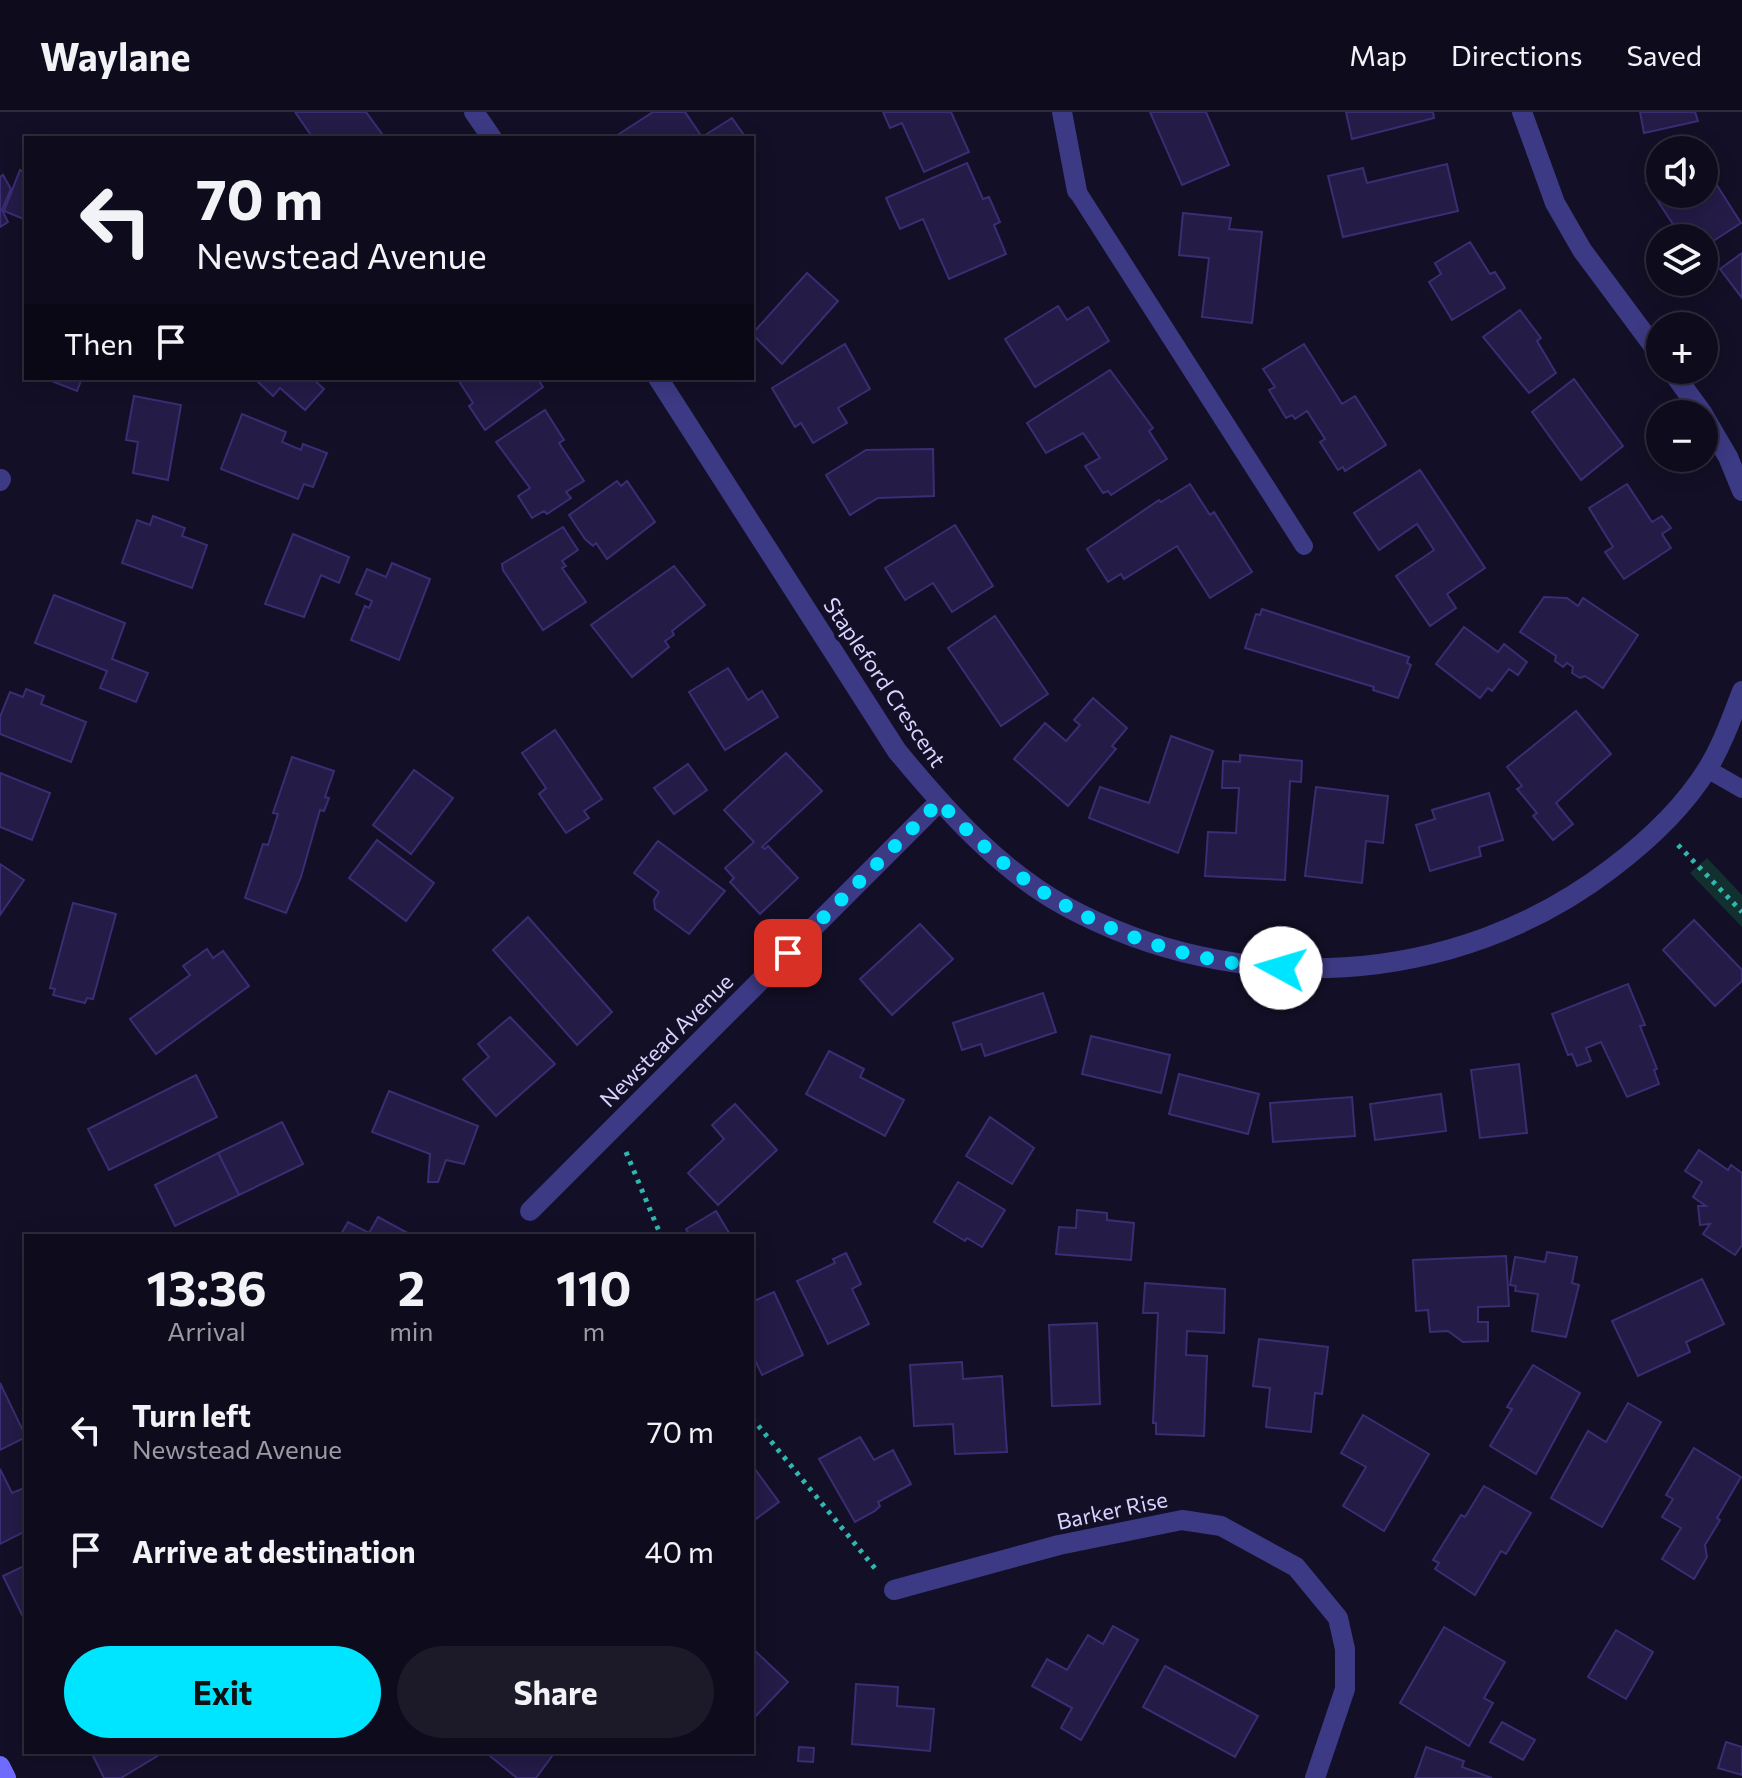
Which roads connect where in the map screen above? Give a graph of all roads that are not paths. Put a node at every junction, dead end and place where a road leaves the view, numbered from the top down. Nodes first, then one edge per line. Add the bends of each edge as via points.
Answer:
1 (474, 112) edge
2 (1062, 112) edge
3 (1522, 112) edge
4 (491, 136) edge
5 (1077, 191) joint
6 (1646, 336) edge
7 (659, 380) edge
8 (1718, 440) edge
9 (1742, 491) edge
10 (1304, 546) dead end
11 (1742, 691) edge
12 (1707, 769) junction
13 (1742, 789) edge
14 (939, 802) junction
15 (530, 1211) dead end
16 (894, 1590) road end
17 (0, 1766) edge
18 (6, 1778) edge
19 (1315, 1778) edge

1 - 4 street
2 - 5 street
3 - 6 street via 1555,203 1582,250
5 - 10 lane
7 - 14 street, Stapleford Crescent via 897,751
8 - 9 street
11 - 12 street, Stapleford Crescent
12 - 13 lane
12 - 14 street, Stapleford Crescent via 1661,827 1580,893 1530,921 1469,946 1397,963 1324,970 1259,967 1191,955 1128,935 1064,905 1001,862
14 - 15 street, Newstead Avenue
16 - 19 street, Barker Rise via 1059,1545 1182,1520 1221,1526 1296,1567 1338,1618 1345,1689
17 - 18 main road

